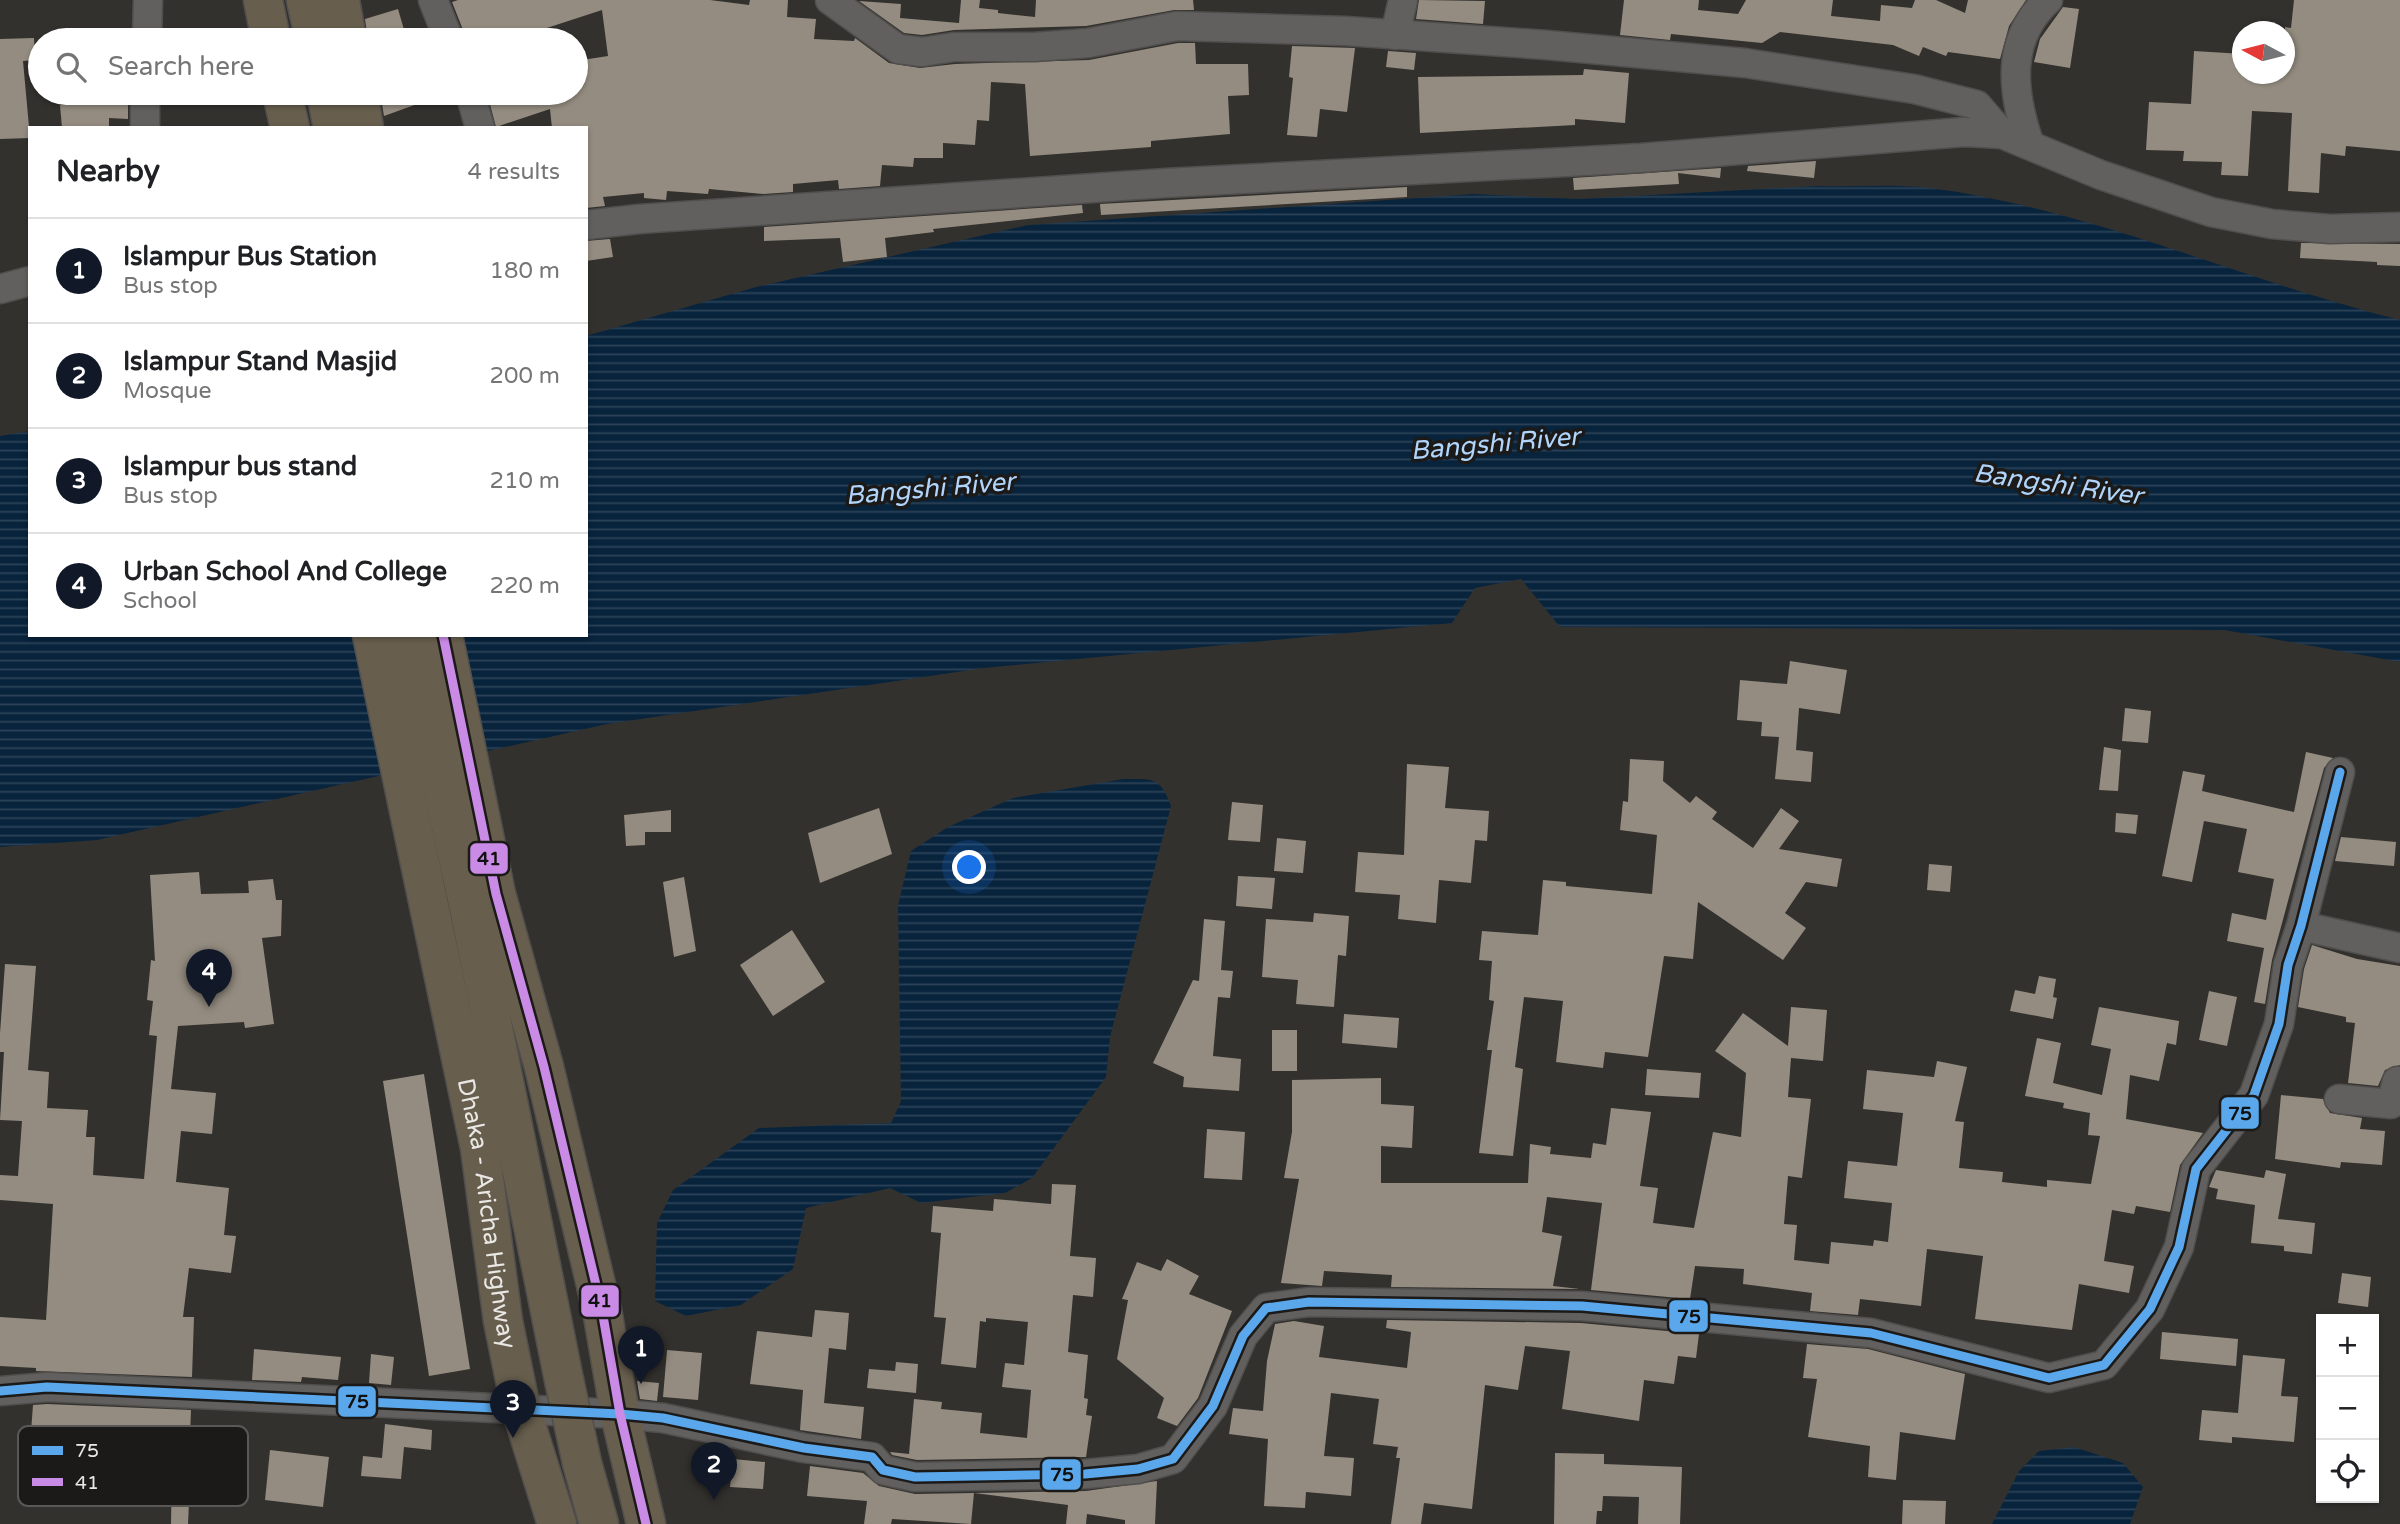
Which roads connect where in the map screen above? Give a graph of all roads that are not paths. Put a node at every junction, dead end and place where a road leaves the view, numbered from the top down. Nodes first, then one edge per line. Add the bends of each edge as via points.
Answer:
1 (148, 0) edge
2 (263, 0) edge
3 (306, 0) edge
4 (340, 0) edge
5 (433, 0) edge
6 (830, 0) edge
7 (1403, 0) edge
8 (2048, 0) edge
9 (147, 28) edge
10 (269, 28) edge
11 (312, 28) edge
12 (345, 28) edge
13 (444, 28) edge
14 (1395, 34) junction
15 (145, 105) edge
16 (285, 105) edge
17 (328, 105) edge
18 (360, 105) edge
19 (473, 105) edge
20 (145, 126) edge
21 (290, 126) edge
22 (333, 126) edge
23 (364, 126) edge
24 (479, 126) edge
25 (2002, 134) junction
26 (2029, 144) junction
27 (588, 225) edge
28 (2400, 227) edge
29 (28, 282) edge
30 (0, 289) edge
31 (372, 637) edge
32 (409, 637) edge
33 (443, 637) edge
34 (2340, 772) dead end
35 (482, 901) junction
36 (2301, 926) junction
37 (2400, 948) edge
38 (2400, 1082) edge
39 (2339, 1099) dead end
40 (0, 1391) edge
41 (521, 1409) junction
42 (620, 1414) junction
43 (557, 1524) edge
44 (599, 1524) edge
45 (646, 1524) edge

1 - 9 street
2 - 10 highway
3 - 11 highway
4 - 12 highway
5 - 13 street
6 - 14 street via 898,49 922,52 1088,43 1177,26
7 - 14 street
8 - 26 street via 2030,17 2015,60 2016,104
14 - 25 street via 1745,63 1914,89 1977,105
15 - 20 street
16 - 21 highway
17 - 22 highway
18 - 23 highway
19 - 24 street
25 - 26 street
25 - 27 street via 1964,132 1641,158 1166,183
26 - 28 street via 2101,175 2211,212 2272,225
29 - 30 street
31 - 41 highway, Dhaka - Aricha Highway via 480,1147 503,1321
32 - 35 highway
33 - 35 highway
34 - 36 street
35 - 42 highway via 544,1067 589,1256
35 - 44 highway, bridge via 565,1380
36 - 37 street
36 - 42 street via 2288,965 2279,1024 2254,1095 2196,1169 2179,1247 2150,1309 2104,1365 2049,1378 1871,1333 1582,1306 1309,1302 1266,1308 1243,1336 1213,1406 1173,1460 1138,1469 915,1477 883,1470 872,1457
38 - 39 street via 2391,1104
40 - 41 street via 47,1387
41 - 42 street
41 - 43 highway, Dhaka - Aricha Highway
42 - 45 highway

